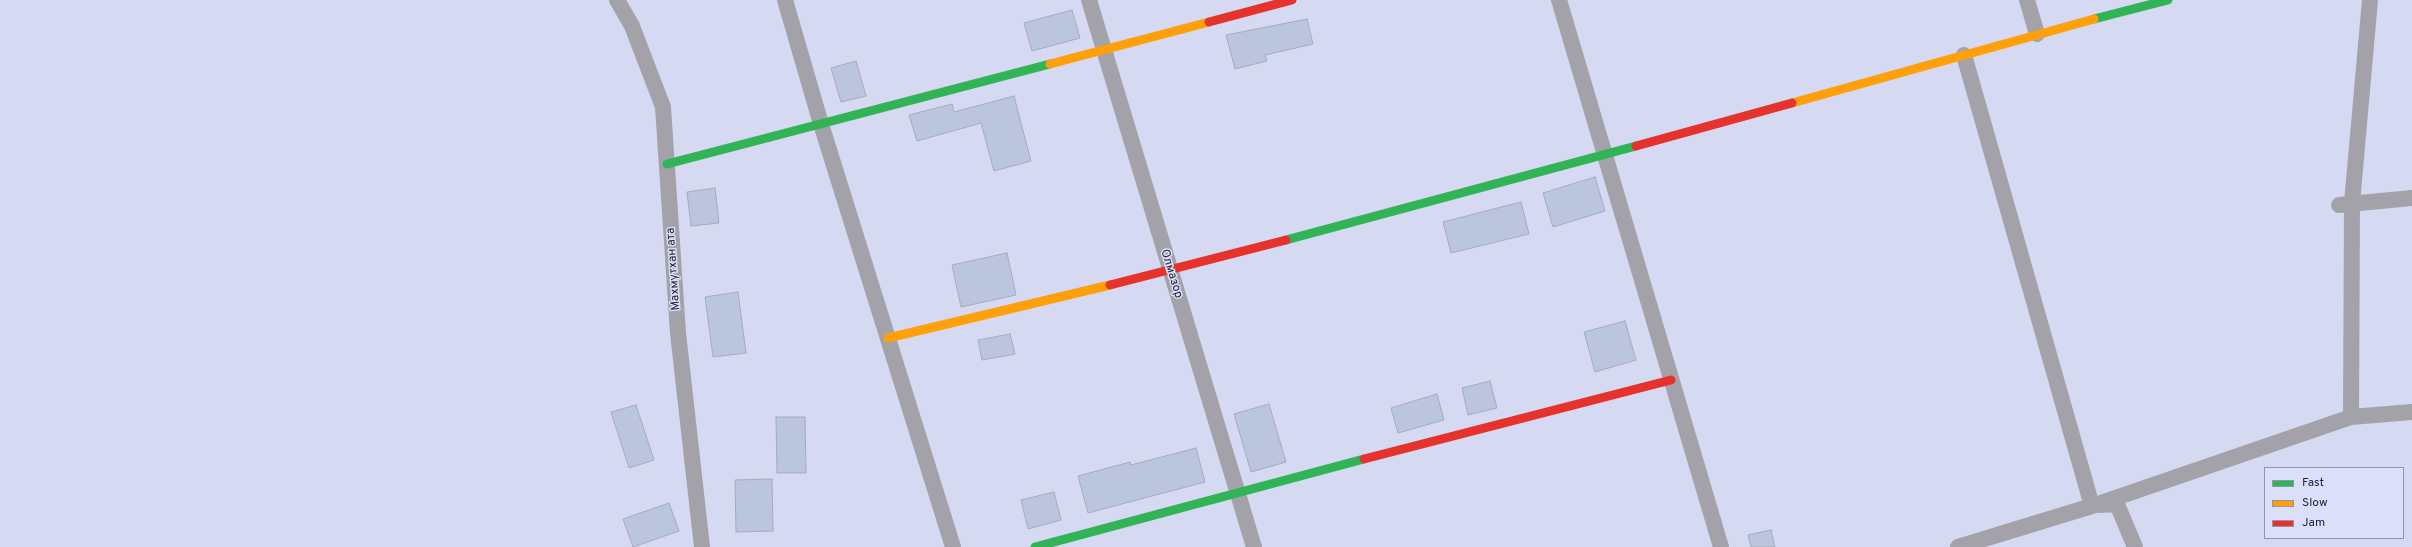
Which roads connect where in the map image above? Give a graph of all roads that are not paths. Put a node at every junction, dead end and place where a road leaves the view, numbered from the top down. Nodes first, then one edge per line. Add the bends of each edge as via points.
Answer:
1 (617, 0) edge
2 (785, 0) edge
3 (1089, 0) edge
4 (1292, 0) edge
5 (1559, 0) edge
6 (2027, 0) edge
7 (2168, 0) edge
8 (2370, 0) edge
9 (2037, 34) junction
10 (1103, 50) junction
11 (1964, 55) junction
12 (821, 124) junction
13 (1605, 155) junction
14 (667, 164) junction
15 (2412, 198) edge
16 (2345, 204) junction
17 (1170, 271) junction
18 (888, 338) junction
19 (1671, 380) junction
20 (2412, 412) edge
21 (2351, 417) junction
22 (1237, 492) junction
23 (2092, 506) junction
24 (702, 547) edge
25 (953, 547) edge
26 (1035, 547) edge
27 (1254, 547) edge
28 (1721, 547) edge
29 (1958, 547) edge
30 (2135, 547) edge

1 - 14 street, Махмутхан ата via 632,26 663,107
2 - 12 street
3 - 10 street, Олмазор
4 - 10 street
5 - 13 street
6 - 9 street
7 - 9 street
8 - 16 street
9 - 11 street
10 - 12 street
10 - 17 street, Олмазор
11 - 13 street
11 - 23 street
12 - 14 street
12 - 18 street
13 - 17 street
13 - 19 street
14 - 24 street, Махмутхан ата via 678,333
15 - 16 street
16 - 21 street
17 - 18 street
17 - 22 street, Олмазор
18 - 25 street
19 - 22 street
19 - 28 street
20 - 21 street
21 - 23 street
22 - 26 street
22 - 27 street, Олмазор
23 - 29 street
23 - 30 street via 2117,504

